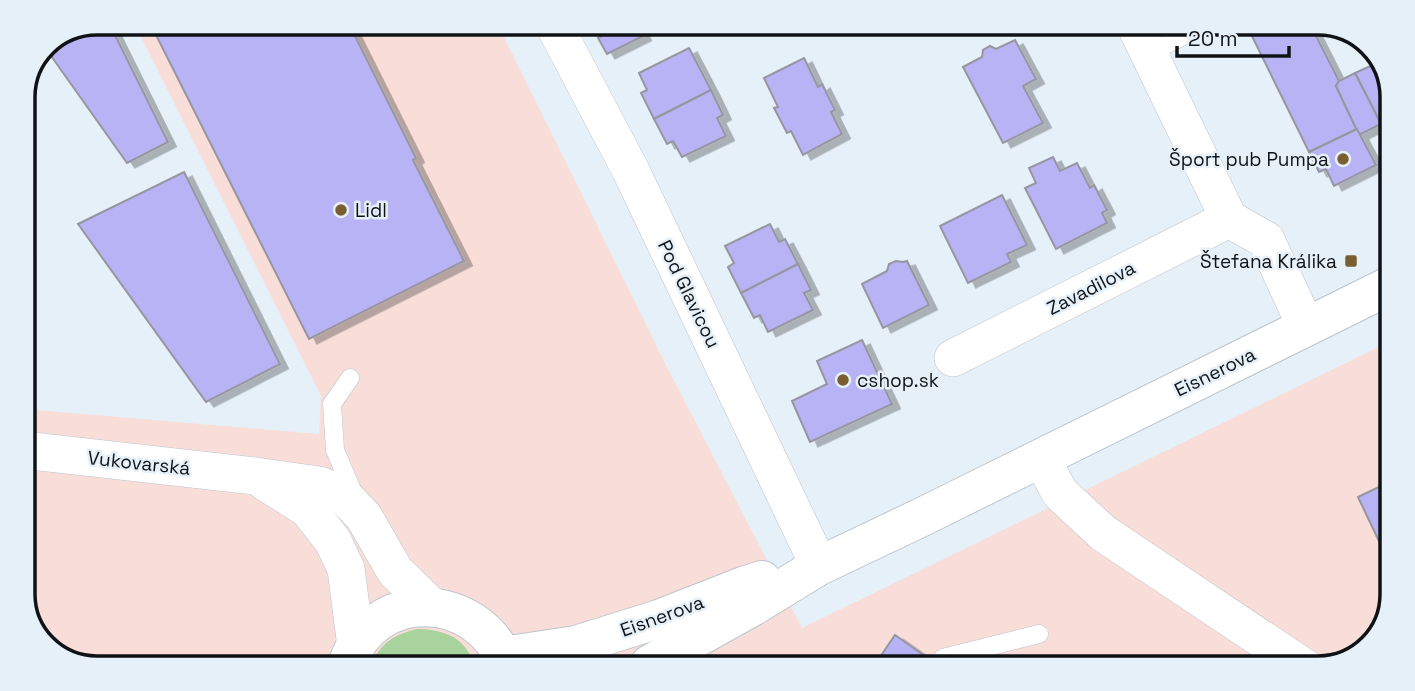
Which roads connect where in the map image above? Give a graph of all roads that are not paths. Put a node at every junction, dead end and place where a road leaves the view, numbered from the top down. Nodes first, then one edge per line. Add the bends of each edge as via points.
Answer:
1 (559, 35) edge
2 (1170, 35) edge
3 (1143, 41) edge
4 (1229, 219) junction
5 (1380, 291) edge
6 (1306, 327) junction
7 (953, 358) dead end
8 (350, 378) dead end
9 (35, 451) edge
10 (1041, 458) junction
11 (255, 476) junction
12 (363, 517) junction
13 (819, 566) junction
14 (432, 607) junction
15 (1039, 634) dead end
16 (352, 654) edge
17 (503, 656) edge
18 (524, 656) edge
19 (664, 656) edge
20 (951, 656) edge
21 (1287, 656) edge

1 - 13 street, Pod Glavicou via 631,171
2 - 3 lane
3 - 4 street
4 - 6 street via 1266,240
4 - 7 street, Zavadilova
5 - 6 street, Eisnerova
6 - 10 street, Eisnerova
8 - 12 lane via 332,404 335,450
9 - 11 street, Vukovarská
10 - 13 street, Eisnerova
10 - 21 street via 1060,492 1104,533
11 - 12 street, Vukovarská via 319,485 342,494
11 - 16 street, Vukovarská via 308,509 333,541 346,569
12 - 14 street, Vukovarská via 395,571
13 - 18 street, Eisnerova via 746,584 659,619 576,645
13 - 19 street, Eisnerova
14 - 16 street, Eisnerova via 391,615 373,627
14 - 17 street, Eisnerova via 455,611 475,622 492,637
15 - 20 lane

